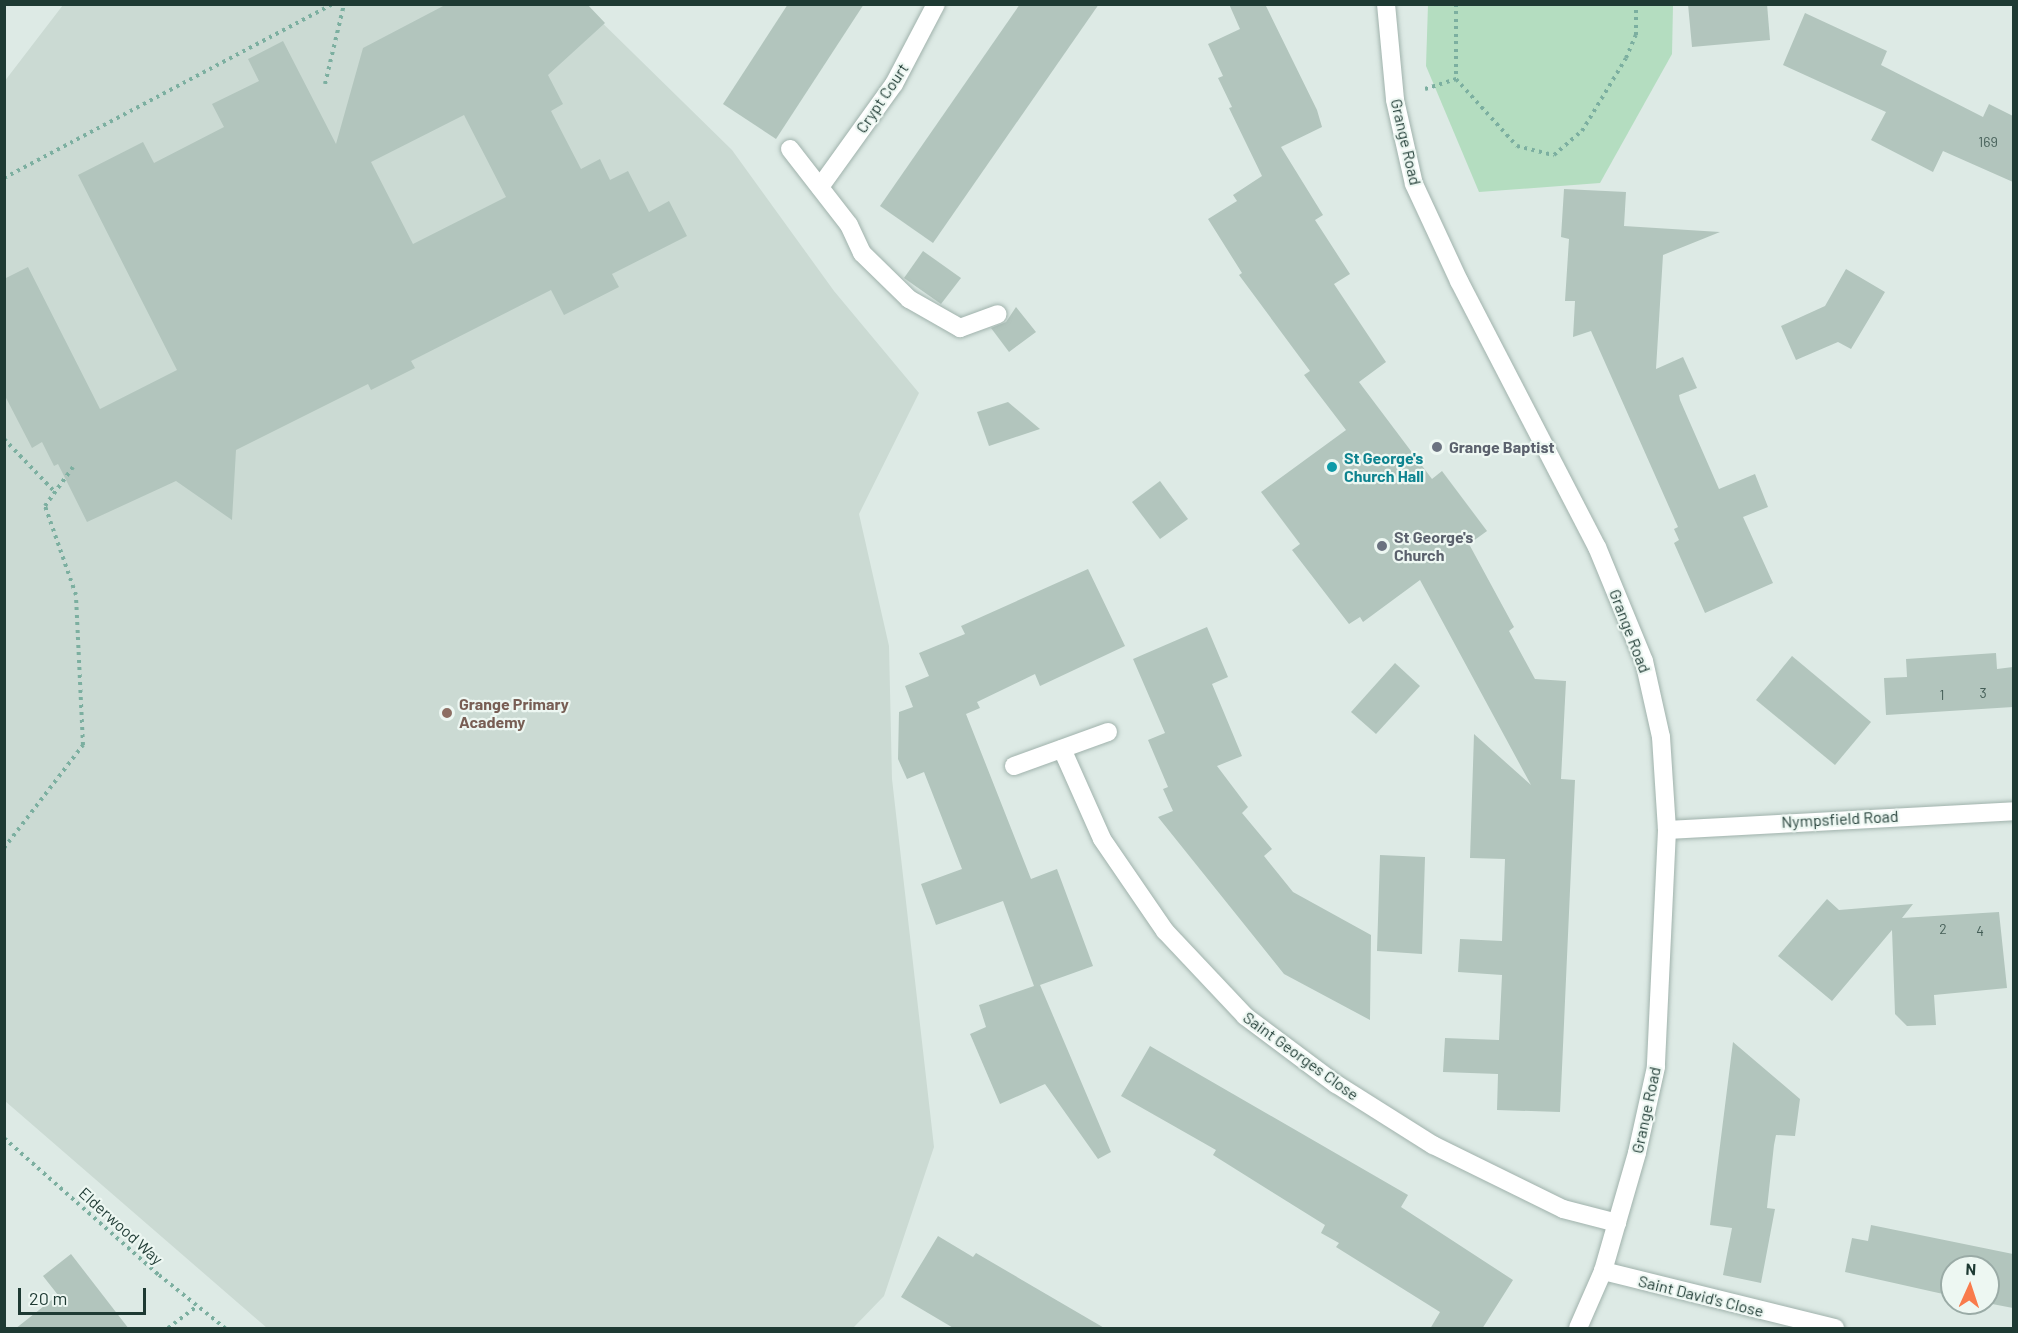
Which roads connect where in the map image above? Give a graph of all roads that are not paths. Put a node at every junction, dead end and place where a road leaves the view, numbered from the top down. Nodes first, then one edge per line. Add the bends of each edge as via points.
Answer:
1 (936, 4) edge
2 (1386, 4) edge
3 (790, 149) dead end
4 (820, 187) junction
5 (998, 314) dead end
6 (1108, 732) dead end
7 (1062, 749) junction
8 (1014, 766) dead end
9 (2013, 811) edge
10 (1667, 830) junction
11 (1617, 1223) junction
12 (1603, 1271) junction
13 (1578, 1329) edge
14 (1835, 1329) edge

1 - 4 street, Crypt Court via 894,84
2 - 10 street, Grange Road via 1395,99 1414,184 1459,281 1597,547 1644,661 1661,737
3 - 4 street
4 - 5 street via 849,225 862,253 909,299 960,328
6 - 7 street
7 - 8 street
7 - 11 street, Saint Georges Close via 1102,839 1152,912 1245,1016 1336,1084 1433,1145 1563,1209
9 - 10 street, Nympsfield Road
10 - 11 street, Grange Road via 1656,1067
11 - 12 street, Grange Road
12 - 13 street, Grange Road
12 - 14 street, Saint David's Close

